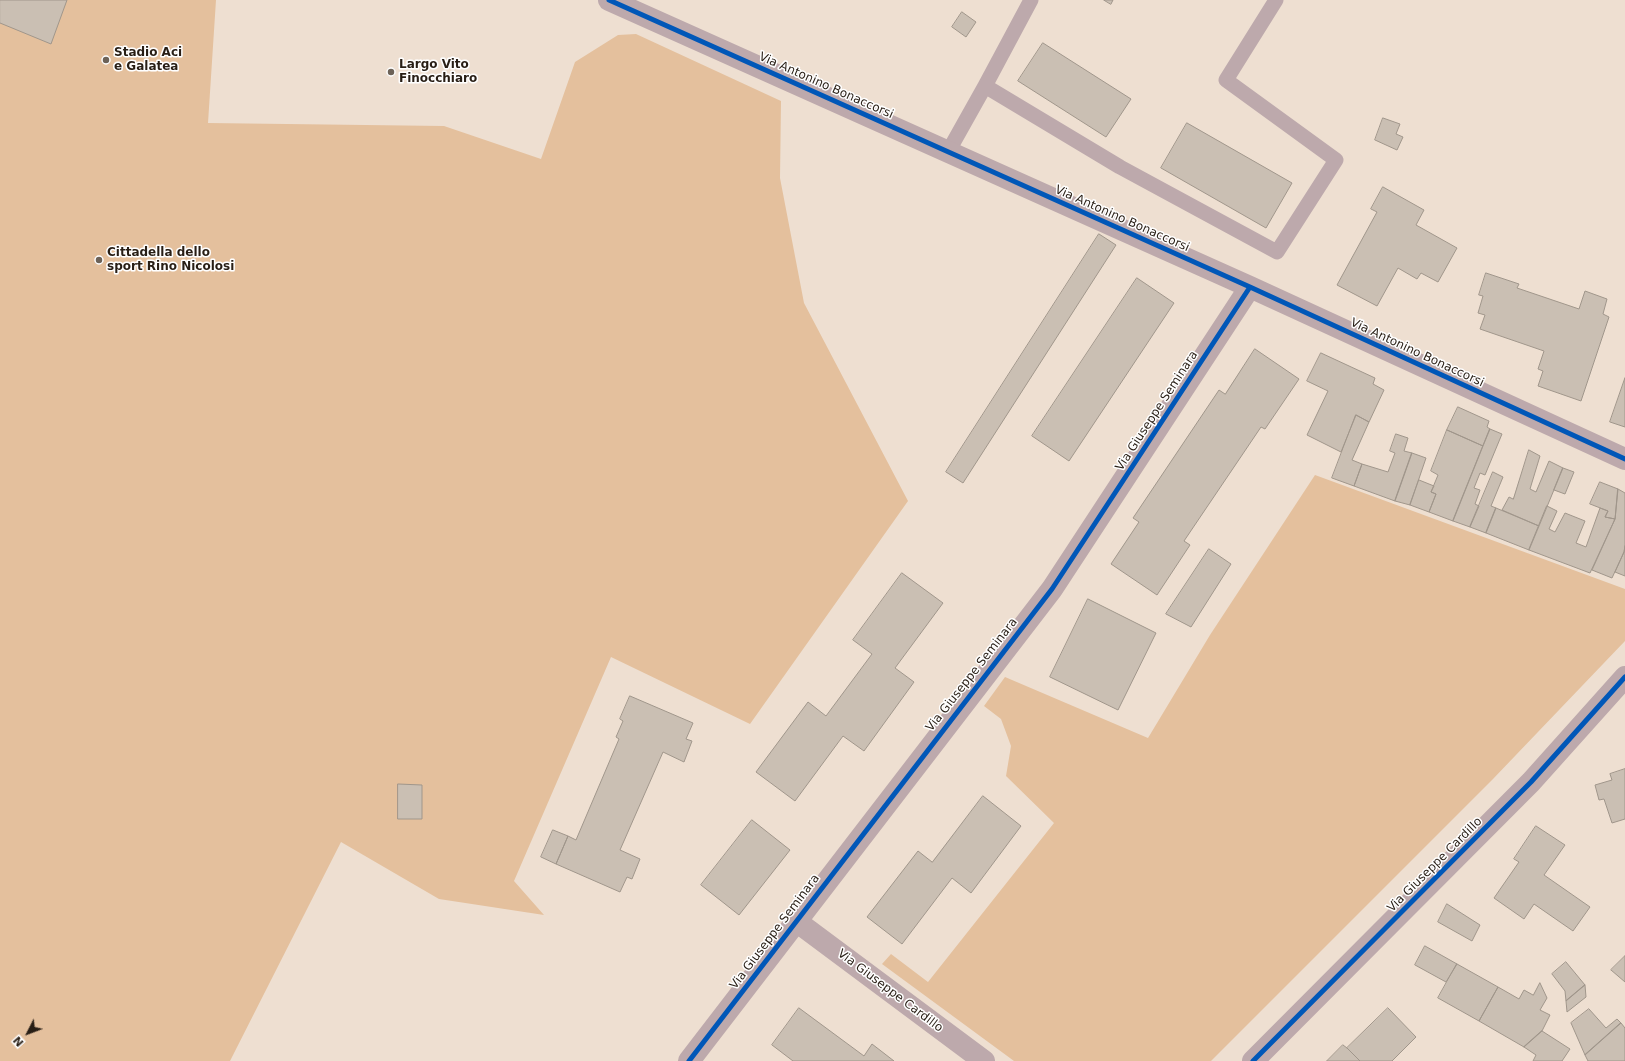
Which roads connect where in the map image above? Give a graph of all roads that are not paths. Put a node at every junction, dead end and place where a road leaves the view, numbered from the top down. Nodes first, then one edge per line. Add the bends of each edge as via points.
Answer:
1 (609, 0) edge
2 (1031, 0) edge
3 (1276, 0) edge
4 (985, 86) junction
5 (948, 152) junction
6 (1250, 287) junction
7 (1625, 459) edge
8 (1625, 677) edge
9 (796, 921) junction
10 (689, 1061) edge
11 (984, 1061) edge
12 (1253, 1061) edge

1 - 5 street, Via Antonino Bonaccorsi
2 - 4 lane
3 - 4 lane via 1226,80 1336,160 1277,252 1120,167
4 - 5 lane
5 - 6 street, Via Antonino Bonaccorsi
6 - 7 street, Via Antonino Bonaccorsi
6 - 9 street, Via Giuseppe Seminara via 1052,588
8 - 12 street, Via Giuseppe Cardillo via 1531,782
9 - 10 street, Via Giuseppe Seminara
9 - 11 street, Via Giuseppe Cardillo

